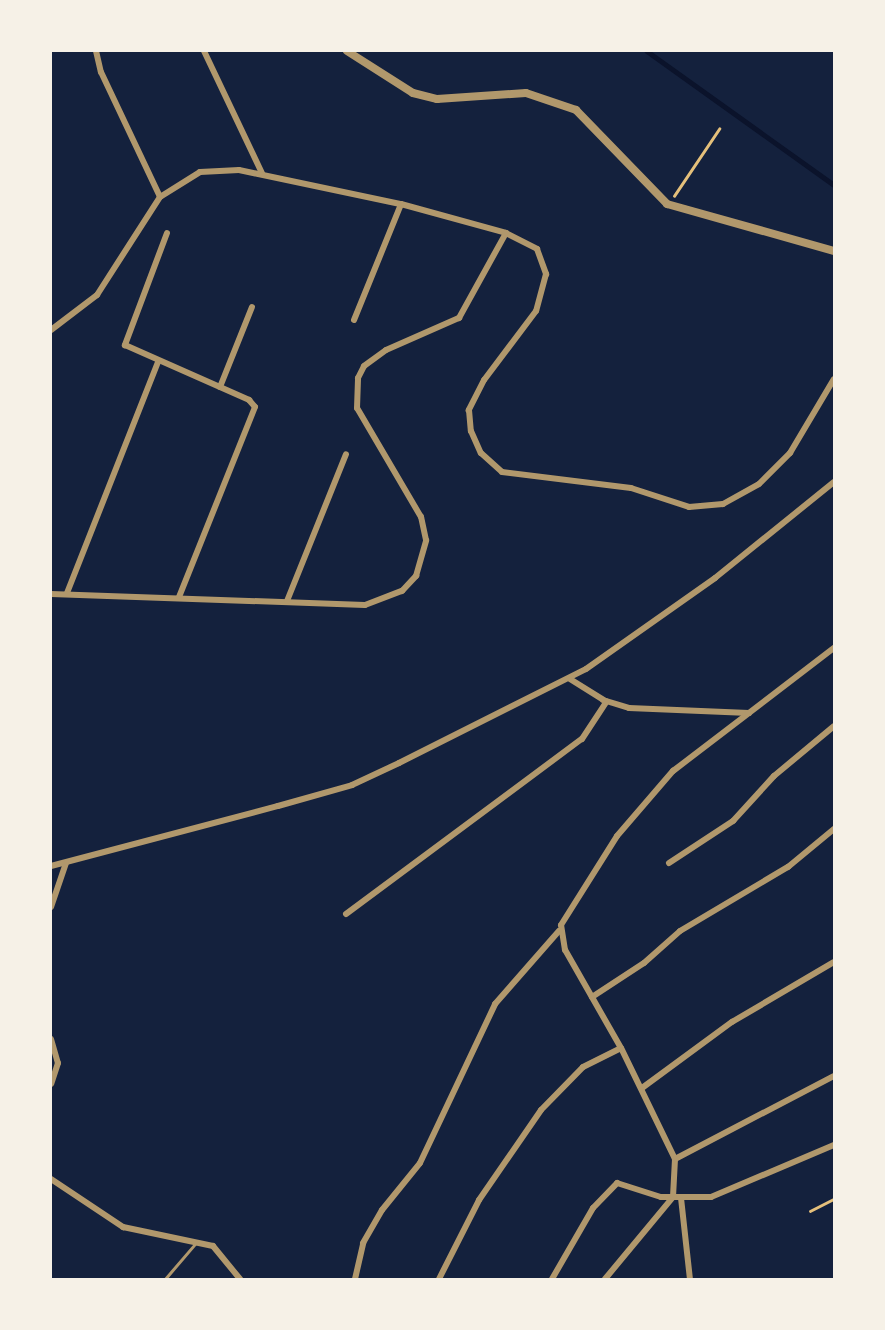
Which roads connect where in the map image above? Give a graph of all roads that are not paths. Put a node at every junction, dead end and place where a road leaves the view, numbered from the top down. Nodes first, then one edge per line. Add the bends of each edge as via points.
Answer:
1 (96, 51) edge
2 (204, 51) edge
3 (347, 51) edge
4 (262, 173) junction
5 (160, 197) junction
6 (401, 204) junction
7 (167, 233) dead end
8 (506, 233) junction
9 (834, 251) edge
10 (252, 307) dead end
11 (354, 320) dead end
12 (51, 330) edge
13 (159, 362) junction
14 (834, 379) edge
15 (220, 387) junction
16 (346, 454) dead end
17 (834, 482) edge
18 (67, 593) junction
19 (51, 594) edge
20 (179, 597) junction
21 (287, 601) junction
22 (834, 648) edge
23 (570, 679) junction
24 (607, 701) junction
25 (750, 713) junction
26 (834, 726) edge
27 (834, 829) edge
28 (66, 863) junction
29 (669, 863) dead end
30 (51, 866) edge
31 (51, 908) edge
32 (346, 914) dead end
33 (559, 931) junction
34 (834, 962) edge
35 (592, 997) junction
36 (51, 1039) edge
37 (621, 1048) junction
38 (834, 1076) edge
39 (51, 1084) edge
40 (642, 1088) junction
41 (834, 1145) edge
42 (675, 1159) junction
43 (51, 1179) edge
44 (677, 1198) junction
45 (196, 1243) junction
46 (165, 1279) edge
47 (240, 1279) edge
48 (355, 1279) edge
49 (439, 1279) edge
50 (552, 1279) edge
51 (605, 1279) edge
52 (690, 1279) edge

1 - 5 street via 101,72
2 - 4 street
3 - 9 street via 413,93 437,99 526,93 576,110 667,204
4 - 5 street via 200,172
4 - 6 street
5 - 12 street via 97,295
6 - 8 street
6 - 11 street
7 - 13 street via 124,343
8 - 14 street via 537,249 546,274 536,311 484,380 469,410 471,431 481,453 502,472 631,488 689,507 723,505 759,484 790,453
8 - 21 street via 459,318 386,350 364,366 358,378 357,408 421,517 426,540 415,576 402,591 365,605
10 - 15 street
13 - 15 street
13 - 18 street
15 - 20 street via 250,400 255,407
16 - 21 street
17 - 23 street via 715,578
18 - 19 street
18 - 20 street
20 - 21 street
22 - 25 street
23 - 24 street
23 - 28 street via 352,785
24 - 25 street via 645,711
24 - 32 street via 582,740
25 - 33 street via 673,771 637,809 589,877
26 - 29 street via 774,776 733,821
27 - 35 street via 788,867 680,932 644,963
28 - 30 street
28 - 31 street
33 - 35 street
33 - 48 street via 495,1004 420,1163 382,1210 363,1243
34 - 40 street via 732,1022
35 - 37 street
36 - 39 street via 58,1063
37 - 40 street
37 - 49 street via 583,1067 541,1110 479,1200
38 - 42 street
40 - 42 street
41 - 44 street via 723,1193
42 - 44 street
43 - 45 street via 123,1227
44 - 50 street via 653,1195 625,1183 613,1185 575,1237
44 - 51 street
44 - 52 street
45 - 46 lane
45 - 47 street via 217,1248

